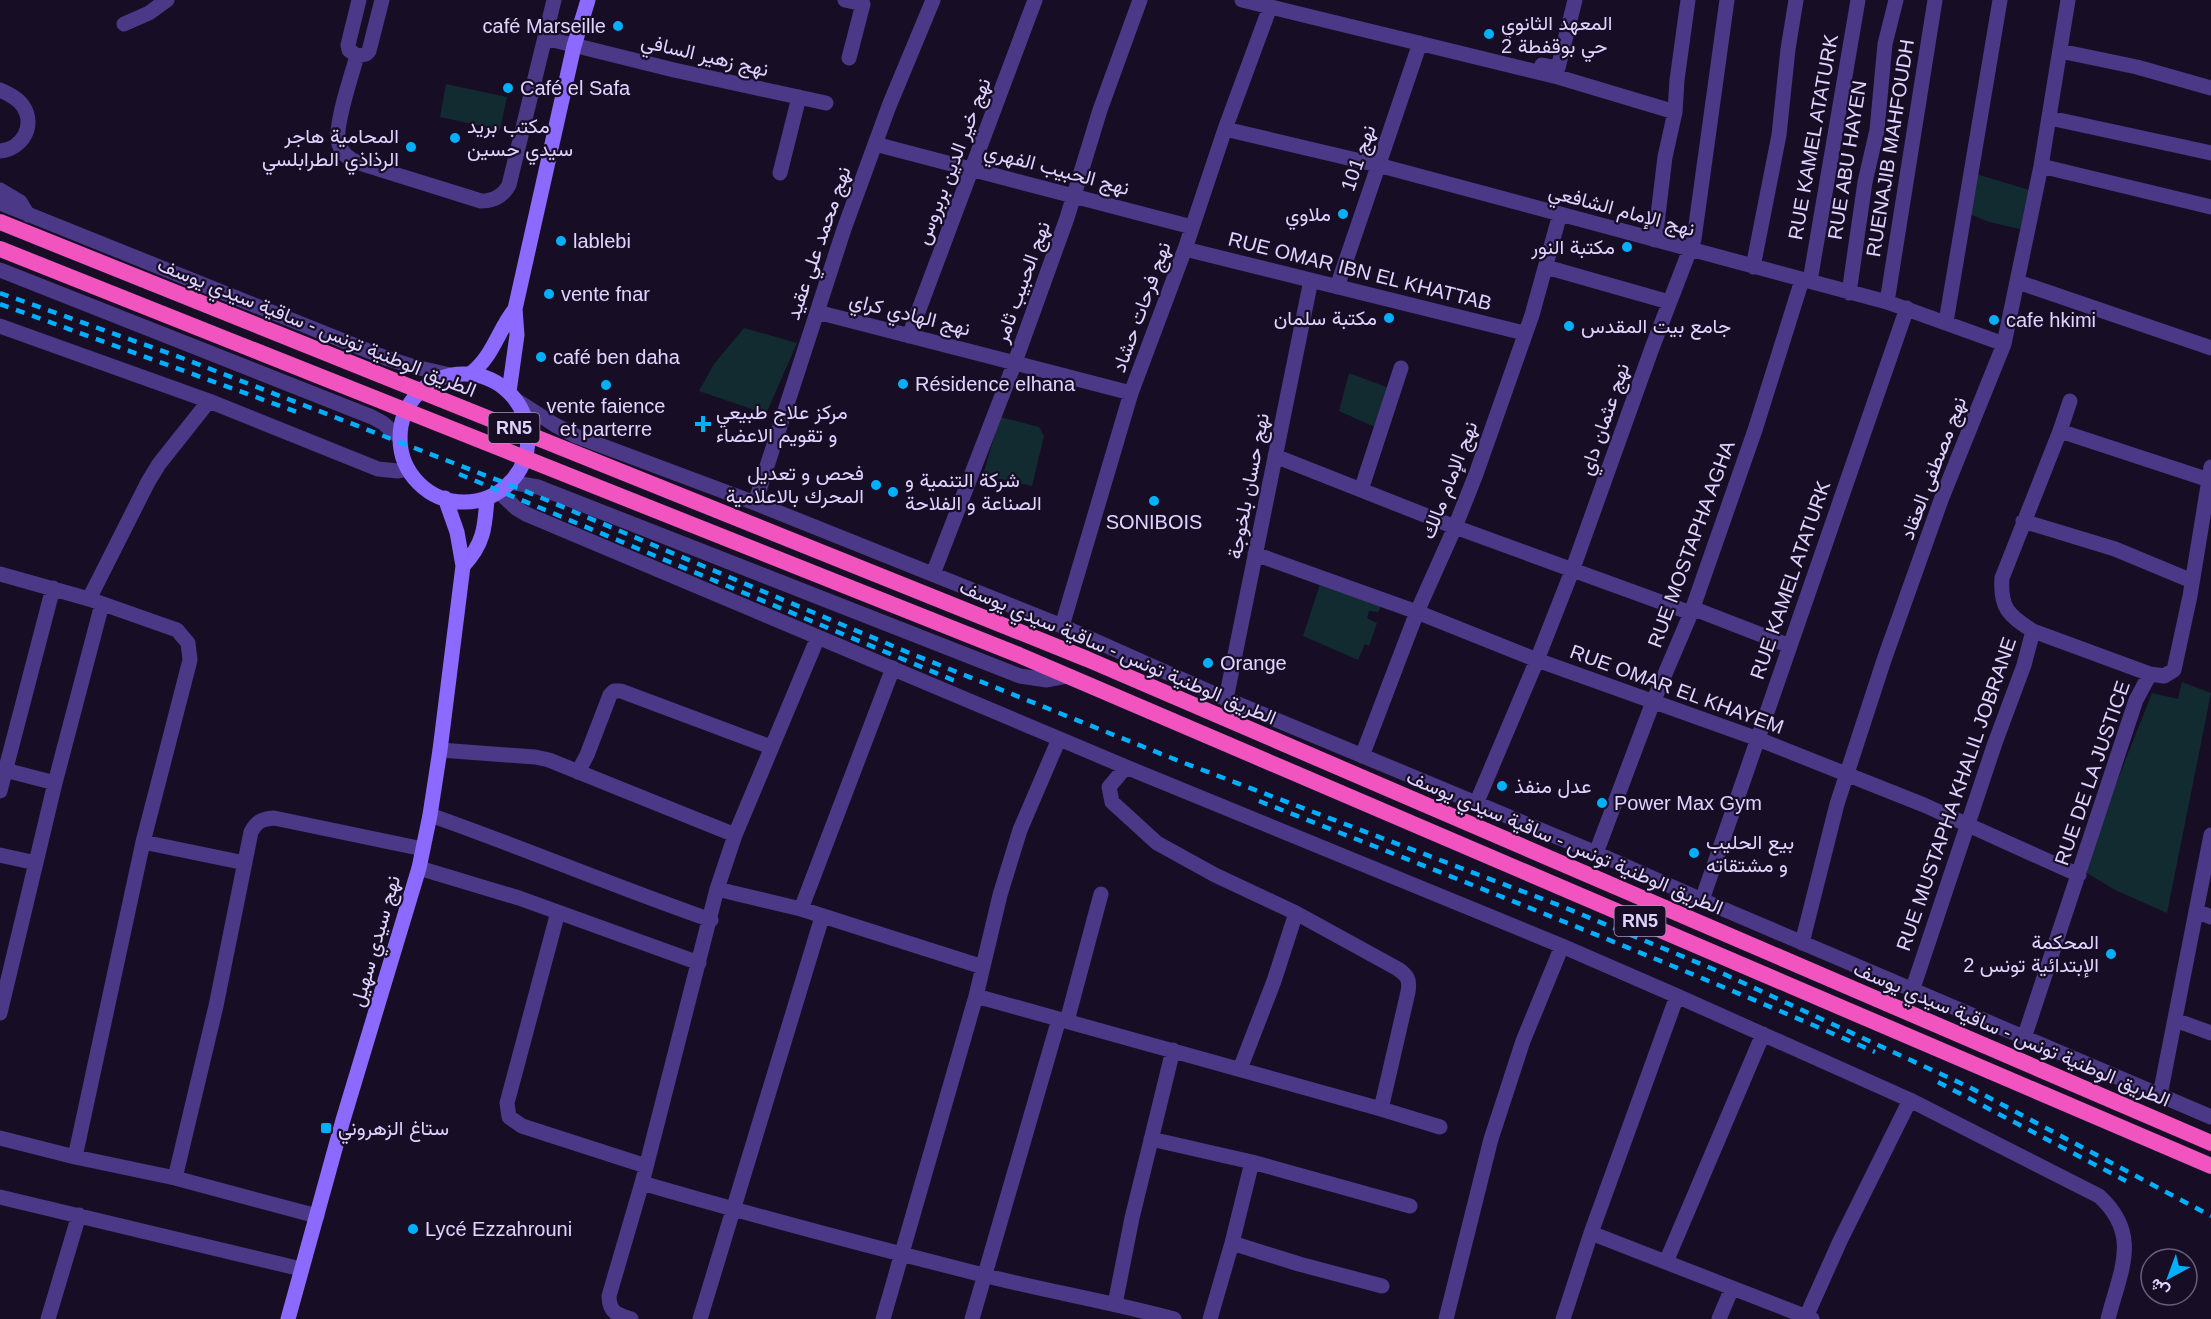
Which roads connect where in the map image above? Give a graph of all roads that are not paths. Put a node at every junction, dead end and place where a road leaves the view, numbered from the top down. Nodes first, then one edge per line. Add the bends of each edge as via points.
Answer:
1 (167, 0) edge
2 (359, 0) edge
3 (382, 0) edge
4 (554, 0) edge
5 (588, 0) edge
6 (845, 0) edge
7 (933, 0) edge
8 (1035, 0) edge
9 (1140, 0) edge
10 (1242, 0) edge
11 (1577, 0) edge
12 (1688, 0) edge
13 (1727, 0) edge
14 (1796, 0) edge
15 (1858, 0) edge
16 (1896, 0) edge
17 (1935, 0) edge
18 (2000, 0) edge
19 (2068, 0) edge
20 (1267, 3) edge
21 (124, 24) dead end
22 (545, 38) junction
23 (1420, 43) junction
24 (574, 46) junction
25 (2060, 51) junction
26 (357, 56) junction
27 (849, 58) dead end
28 (1558, 77) junction
29 (2211, 88) edge
30 (0, 90) edge
31 (798, 97) junction
32 (826, 103) dead end
33 (1675, 112) junction
34 (2050, 118) junction
35 (1226, 129) junction
36 (875, 144) junction
37 (0, 151) edge
38 (2211, 153) edge
39 (1378, 165) junction
40 (2041, 166) junction
41 (972, 169) junction
42 (780, 173) dead end
43 (0, 190) edge
44 (1074, 195) junction
45 (0, 204) edge
46 (2211, 207) edge
47 (1560, 214) junction
48 (28, 215) junction
49 (0, 222) edge
50 (1192, 227) junction
51 (1655, 240) junction
52 (0, 249) edge
53 (1185, 249) junction
54 (1688, 250) junction
55 (1546, 267) junction
56 (1753, 267) junction
57 (0, 270) edge
58 (1311, 280) junction
59 (1806, 281) junction
60 (2018, 282) junction
61 (1337, 287) junction
62 (1849, 292) junction
63 (1669, 302) junction
64 (1887, 302) junction
65 (1907, 308) junction
66 (515, 309) junction
67 (817, 312) junction
68 (1946, 322) junction
69 (0, 326) edge
70 (1524, 333) junction
71 (909, 336) junction
72 (2004, 344) junction
73 (2211, 348) edge
74 (1015, 362) junction
75 (1401, 368) dead end
76 (470, 374) junction
77 (450, 375) junction
78 (1131, 393) junction
79 (512, 396) junction
80 (209, 401) junction
81 (2070, 401) dead end
82 (2060, 431) junction
83 (400, 438) junction
84 (1275, 456) junction
85 (408, 469) junction
86 (2210, 474) edge
87 (1361, 490) junction
88 (499, 491) junction
89 (445, 498) junction
90 (755, 503) junction
91 (2023, 521) junction
92 (1455, 527) junction
93 (1255, 554) junction
94 (464, 566) junction
95 (1572, 571) junction
96 (0, 574) edge
97 (933, 574) junction
98 (2192, 580) junction
99 (53, 588) junction
100 (95, 602) junction
101 (1691, 611) junction
102 (1417, 612) junction
103 (1062, 626) junction
104 (2033, 631) junction
105 (818, 637) junction
106 (1790, 646) junction
107 (1537, 660) junction
108 (893, 668) junction
109 (2150, 674) junction
110 (1068, 676) junction
111 (1226, 699) junction
112 (1653, 702) junction
113 (1059, 739) junction
114 (1758, 740) junction
115 (771, 747) junction
116 (440, 750) junction
117 (1362, 756) junction
118 (1126, 767) junction
119 (5, 770) junction
120 (578, 772) junction
121 (1846, 776) junction
122 (56, 783) junction
123 (0, 791) edge
124 (1476, 804) junction
125 (430, 814) junction
126 (1968, 825) junction
127 (735, 835) junction
128 (2211, 835) edge
129 (143, 842) junction
130 (423, 849) junction
131 (1596, 853) junction
132 (0, 855) edge
133 (36, 863) junction
134 (245, 863) junction
135 (419, 868) junction
136 (2079, 875) junction
137 (717, 889) junction
138 (1101, 894) dead end
139 (1702, 900) junction
140 (801, 909) junction
141 (558, 912) junction
142 (1296, 913) junction
143 (2204, 914) edge
144 (822, 917) junction
145 (711, 920) junction
146 (1802, 943) junction
147 (1562, 946) junction
148 (699, 963) junction
149 (983, 967) junction
150 (1912, 990) junction
151 (976, 996) junction
152 (1677, 996) junction
153 (0, 1013) edge
154 (1063, 1020) junction
155 (2175, 1020) junction
156 (2211, 1033) edge
157 (1763, 1034) junction
158 (2024, 1038) junction
159 (1173, 1050) junction
160 (1240, 1070) junction
161 (2160, 1095) junction
162 (1910, 1100) junction
163 (1381, 1108) junction
164 (2211, 1117) edge
165 (1440, 1127) dead end
166 (0, 1139) edge
167 (1151, 1139) junction
168 (2211, 1143) edge
169 (75, 1157) junction
170 (1252, 1162) junction
171 (646, 1166) junction
172 (2211, 1166) edge
173 (175, 1178) junction
174 (642, 1183) junction
175 (0, 1197) edge
176 (1410, 1206) dead end
177 (734, 1210) junction
178 (79, 1215) junction
179 (317, 1216) junction
180 (1591, 1233) junction
181 (1232, 1243) junction
182 (901, 1252) junction
183 (1666, 1262) junction
184 (301, 1269) junction
185 (984, 1275) junction
186 (1382, 1286) dead end
187 (1732, 1288) junction
188 (1115, 1304) junction
189 (1809, 1318) edge
190 (48, 1319) edge
191 (288, 1319) edge
192 (631, 1319) edge
193 (700, 1319) edge
194 (883, 1319) edge
195 (972, 1319) edge
196 (1174, 1319) edge
197 (1210, 1319) edge
198 (1446, 1319) edge
199 (1563, 1319) edge
200 (1719, 1319) edge
201 (2108, 1319) edge

1 - 21 street
2 - 26 street via 348,45
3 - 26 street via 369,51
4 - 22 street
5 - 24 main road
6 - 27 street via 863,4
7 - 36 street, نهج محمد علي عقيد
8 - 41 street, نهج خير الدين بربروس
9 - 44 street, نهج الحبيب ثامر
10 - 20 street
11 - 20 street via 1558,68
11 - 28 street
12 - 33 street
13 - 54 street, نهج عثمان داي via 1694,239
14 - 56 street via 1779,135
15 - 59 street, RUE KAMEL ATATURK
16 - 62 street, RUE ABU HAYEN via 1885,44 1877,130
17 - 64 street, RUENAJIB MAHFOUDH
18 - 68 street
19 - 25 street, نهج مصطفى العقاد
20 - 23 street
20 - 35 street, نهج فرحات حشاد
22 - 24 street, نهج زهير السافي
22 - 26 street via 509,185 503,194 487,201 346,156 337,130
23 - 28 street
23 - 39 street, نهج 101
24 - 31 street, نهج زهير السافي
24 - 66 main road
25 - 29 street
25 - 34 street, نهج مصطفى العقاد
28 - 33 street
30 - 37 street via 23,105 28,126 18,145
31 - 32 street, نهج زهير السافي
31 - 42 street
33 - 51 street
34 - 38 street
34 - 40 street, نهج مصطفى العقاد
35 - 39 street, نهج الإمام الشافعي
35 - 50 street, نهج فرحات حشاد
36 - 41 street, نهج الحبيب الفهري
36 - 67 street, نهج محمد علي عقيد
39 - 47 street, نهج الإمام الشافعي
39 - 61 street, نهج 101
40 - 46 street
40 - 60 street, نهج مصطفى العقاد
41 - 44 street, نهج الحبيب الفهري
41 - 71 street, نهج خير الدين بربروس
43 - 48 street via 20,202
44 - 50 street, نهج الحبيب الفهري
44 - 74 street, نهج الحبيب ثامر
45 - 48 street
47 - 51 street, نهج الإمام الشافعي
47 - 55 street, نهج الإمام مالك
48 - 77 street via 392,360
49 - 168 highway, الطريق الوطنية تونس - ساقية سيدي يوسف / RN5 via 1027,635
50 - 53 street, نهج فرحات حشاد
51 - 54 street, نهج الإمام الشافعي
52 - 110 highway, RN5
53 - 58 street, RUE OMAR IBN EL KHATTAB
53 - 78 street, نهج فرحات حشاد
54 - 56 street, نهج الإمام الشافعي
54 - 63 street, نهج عثمان داي
55 - 63 street
55 - 70 street, نهج الإمام مالك
56 - 59 street, نهج الإمام الشافعي
57 - 83 street via 372,417
58 - 61 street, RUE OMAR IBN EL KHATTAB
58 - 84 street, نهج حسان بلخوجة
59 - 62 street, نهج الإمام الشافعي
59 - 101 street, RUE MOSTAPHA AGHA
60 - 72 street, نهج مصطفى العقاد
60 - 73 street
61 - 70 street, RUE OMAR IBN EL KHATTAB
62 - 64 street, نهج الإمام الشافعي
63 - 95 street, نهج عثمان داي
64 - 65 street, نهج الإمام الشافعي
65 - 68 street, نهج الإمام الشافعي
65 - 106 street, RUE KAMEL ATATURK
66 - 76 main road via 490,354
66 - 79 main road via 517,341
67 - 71 street, نهج الهادي كراي
67 - 90 street, نهج محمد علي عقيد
68 - 72 street, نهج الإمام الشافعي
69 - 80 street
70 - 92 street, نهج الإمام مالك
71 - 74 street, نهج الهادي كراي
72 - 121 street, نهج مصطفى العقاد via 1941,500
74 - 78 street, نهج الهادي كراي
74 - 97 street, نهج الحبيب ثامر
75 - 87 street
76 - 77 main road
76 - 79 main road via 485,377
77 - 83 main road via 436,380 414,398 404,417
78 - 103 street, نهج فرحات حشاد
79 - 88 main road via 525,420 528,442 519,470
79 - 90 street via 576,436
80 - 85 street via 378,469
80 - 100 street via 148,482
81 - 82 street, RUE MUSTAPHA KHALIL JOBRANE
82 - 86 street
82 - 91 street, RUE MUSTAPHA KHALIL JOBRANE
83 - 85 main road
84 - 87 street
84 - 93 street, نهج حسان بلخوجة
85 - 89 main road via 430,492
86 - 98 street, RUE DE LA JUSTICE
87 - 92 street
88 - 89 main road via 466,501
88 - 94 main road, نهج سيدي سهيل via 478,547
88 - 105 street via 526,514
88 - 110 street via 537,487 1020,676 1047,680
89 - 94 main road, نهج سيدي سهيل
90 - 97 street
91 - 98 street via 2115,549
91 - 104 street, RUE MUSTAPHA KHALIL JOBRANE via 2006,564 2001,597 2016,619
92 - 95 street
92 - 102 street, نهج الإمام مالك
93 - 102 street, RUE OMAR EL KHAYEM
93 - 111 street, نهج حسان بلخوجة
94 - 116 main road, نهج سيدي سهيل
95 - 101 street
95 - 107 street, نهج عثمان داي
96 - 99 street
97 - 103 street
98 - 109 street, RUE DE LA JUSTICE via 2174,670 2164,676
99 - 100 street
99 - 119 street
100 - 122 street
100 - 129 street via 177,630 190,651
101 - 106 street
101 - 112 street, RUE MOSTAPHA AGHA
102 - 107 street, RUE OMAR EL KHAYEM
102 - 117 street, نهج الإمام مالك
103 - 111 street
104 - 109 street
104 - 126 street, RUE MUSTAPHA KHALIL JOBRANE
105 - 108 street
105 - 115 street
106 - 114 street, RUE KAMEL ATATURK
107 - 112 street, RUE OMAR EL KHAYEM
107 - 124 street, نهج عثمان داي
108 - 113 street
108 - 140 street
109 - 136 street, RUE DE LA JUSTICE via 2136,700
110 - 172 highway, RN5
111 - 117 street
112 - 114 street, RUE OMAR EL KHAYEM
112 - 131 street, RUE MOSTAPHA AGHA
113 - 118 street
113 - 149 street via 1020,830
114 - 121 street, RUE OMAR EL KHAYEM
114 - 139 street, RUE KAMEL ATATURK
115 - 120 street via 621,691 610,695
115 - 127 street
116 - 120 street via 535,757
116 - 125 main road, نهج سيدي سهيل
117 - 124 street
118 - 142 street via 1109,787 1109,795 1149,837 1215,875
118 - 147 street
119 - 122 street
119 - 123 street
120 - 127 street
121 - 126 street, RUE OMAR EL KHAYEM
121 - 146 street, نهج مصطفى العقاد
122 - 133 street
124 - 131 street
125 - 130 main road, نهج سيدي سهيل
125 - 145 street
126 - 136 street, RUE OMAR EL KHAYEM
126 - 150 street, RUE MUSTAPHA KHALIL JOBRANE
127 - 137 street
128 - 143 street
129 - 134 street
129 - 169 street
130 - 134 street via 274,818 256,823
130 - 135 main road, نهج سيدي سهيل
131 - 139 street
132 - 133 street
133 - 153 street
134 - 173 street
135 - 141 street
135 - 179 main road, نهج سيدي سهيل
136 - 158 street, RUE DE LA JUSTICE
137 - 140 street
137 - 145 street
138 - 154 street
139 - 146 street
140 - 144 street
141 - 148 street
141 - 171 street via 507,1103 508,1117 522,1126
142 - 160 street
142 - 163 street via 1398,969 1410,981
143 - 155 street
144 - 149 street
144 - 177 street
145 - 148 street
146 - 150 street
147 - 152 street
147 - 198 street via 1491,1139
148 - 171 street
149 - 151 street
150 - 158 street
151 - 154 street
151 - 182 street
152 - 157 street
152 - 180 street
154 - 159 street
154 - 185 street
155 - 156 street
155 - 161 street
157 - 162 street
157 - 183 street
158 - 161 street
159 - 160 street
159 - 167 street
160 - 163 street
161 - 164 street
162 - 189 street via 1840,1241
162 - 201 street via 2099,1196 2110,1206 2122,1226 2126,1247
163 - 165 street
166 - 169 street
167 - 170 street
167 - 188 street
169 - 173 street
170 - 176 street
170 - 181 street
171 - 174 street
173 - 179 street
174 - 177 street
174 - 192 street via 609,1296 610,1308
175 - 178 street
177 - 182 street
177 - 193 street
178 - 184 street
178 - 190 street
179 - 184 main road, نهج سيدي سهيل
180 - 183 street
180 - 199 street
181 - 186 street
181 - 197 street
182 - 185 street
182 - 194 street
183 - 187 street
184 - 191 main road, نهج سيدي سهيل
185 - 188 street
185 - 195 street
187 - 189 street
187 - 200 street
188 - 196 street

